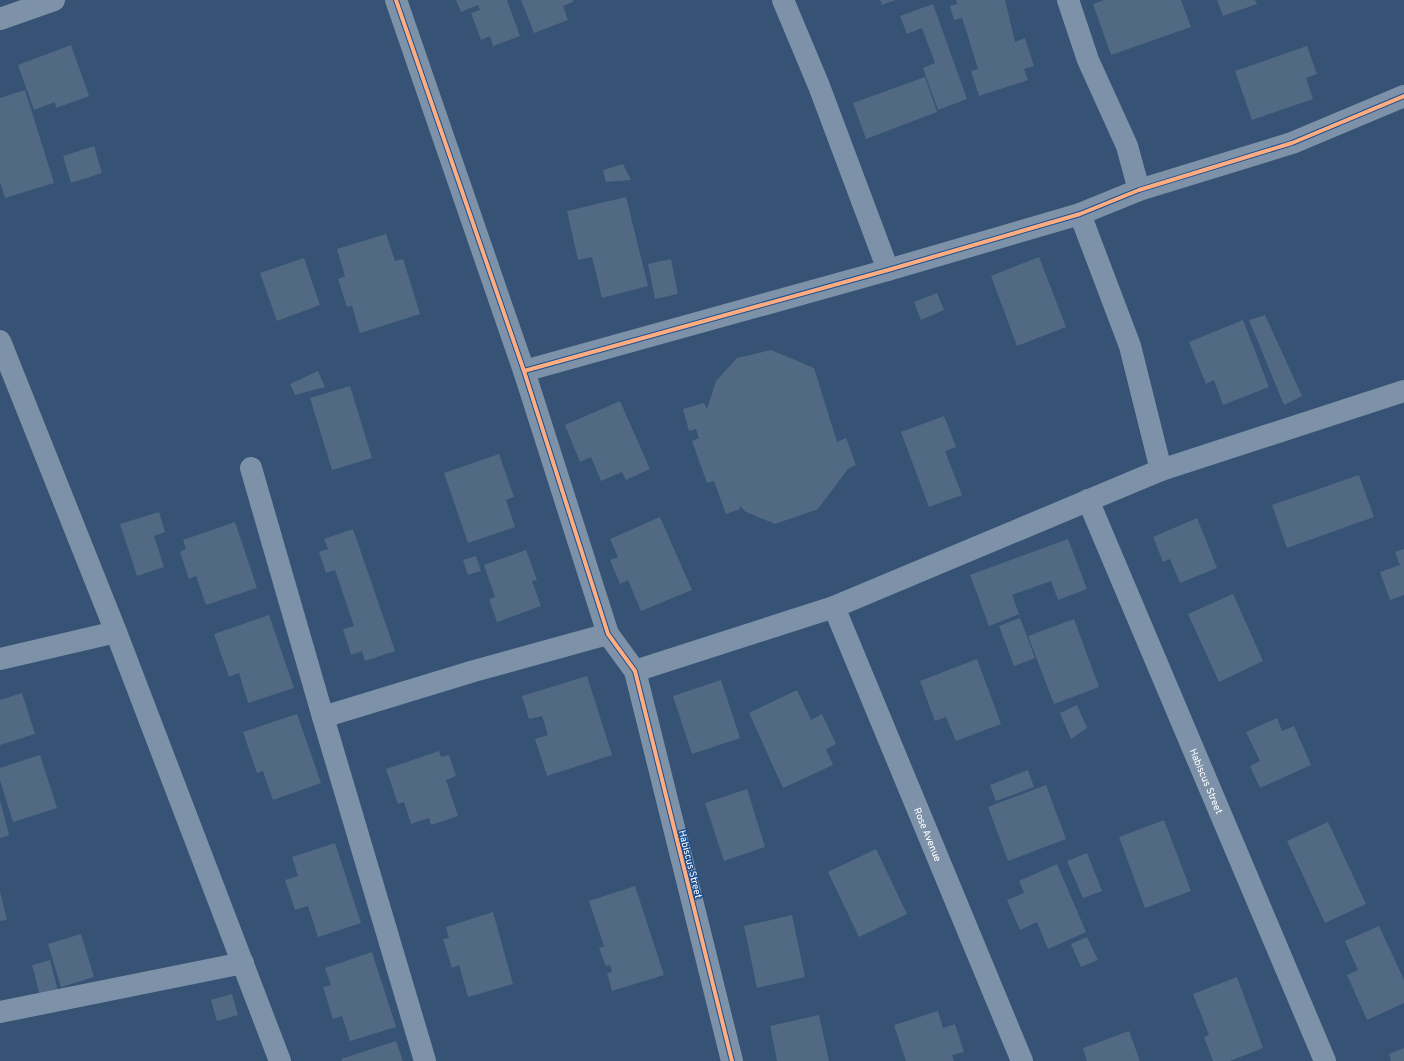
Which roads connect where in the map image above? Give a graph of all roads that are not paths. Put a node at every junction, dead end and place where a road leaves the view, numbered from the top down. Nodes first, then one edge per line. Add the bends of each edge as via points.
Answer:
1 (54, 0) edge
2 (396, 0) edge
3 (783, 0) edge
4 (1068, 0) edge
5 (0, 19) edge
6 (1404, 96) edge
7 (1139, 190) junction
8 (1080, 214) junction
9 (888, 270) junction
10 (0, 340) edge
11 (524, 371) junction
12 (1404, 391) edge
13 (251, 468) dead end
14 (1161, 470) junction
15 (1088, 500) junction
16 (834, 607) junction
17 (116, 632) junction
18 (608, 634) junction
19 (0, 659) edge
20 (635, 671) junction
21 (323, 717) junction
22 (243, 963) junction
23 (0, 1012) edge
24 (280, 1061) edge
25 (425, 1061) edge
26 (732, 1061) edge
27 (1022, 1061) edge
28 (1324, 1061) edge

1 - 5 street
2 - 11 street
3 - 9 street via 819,86
4 - 7 street via 1088,60 1127,146
6 - 7 street via 1292,143
7 - 8 street
8 - 9 street
8 - 14 street via 1130,346
9 - 11 street
10 - 17 street
11 - 18 street
12 - 14 street
13 - 21 street
14 - 15 street
15 - 16 street
15 - 28 street, Habiscus Street
16 - 20 street
16 - 27 street, Rose Avenue
17 - 19 street
17 - 22 street
18 - 20 street
18 - 21 street
20 - 26 street, Habiscus Street
21 - 25 street
22 - 23 street
22 - 24 street

